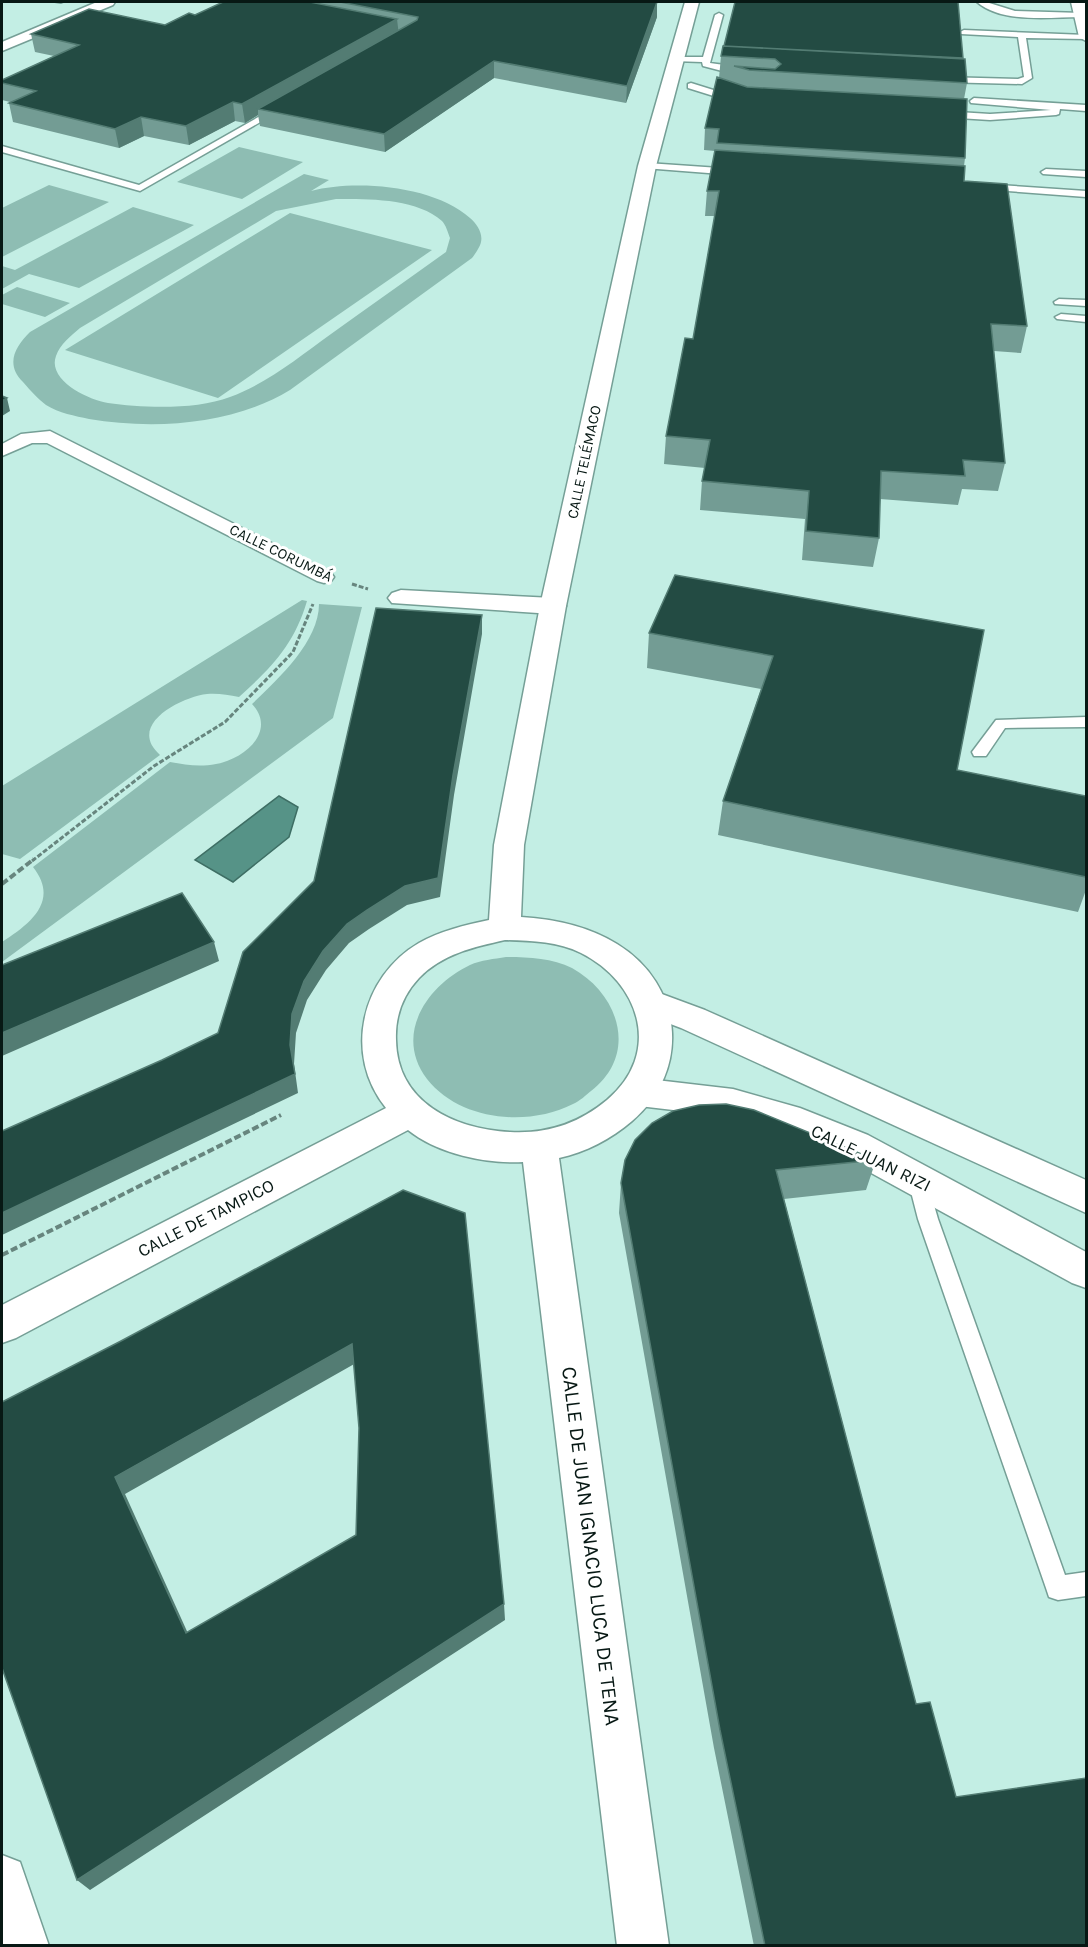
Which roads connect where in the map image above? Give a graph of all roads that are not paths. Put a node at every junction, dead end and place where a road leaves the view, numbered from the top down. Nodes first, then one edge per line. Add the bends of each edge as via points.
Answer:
1 (108, 2) edge
2 (692, 2) edge
3 (981, 2) edge
4 (1080, 8) edge
5 (719, 15) dead end
6 (964, 32) dead end
7 (1022, 35) junction
8 (1086, 37) edge
9 (2, 47) edge
10 (676, 59) junction
11 (706, 61) junction
12 (750, 67) edge
13 (935, 79) edge
14 (668, 85) junction
15 (691, 86) junction
16 (737, 89) edge
17 (974, 101) dead end
18 (291, 102) edge
19 (745, 103) edge
20 (1055, 106) junction
21 (1086, 108) edge
22 (932, 114) edge
23 (2, 149) edge
24 (647, 166) junction
25 (741, 172) edge
26 (1046, 172) dead end
27 (1086, 174) edge
28 (977, 187) edge
29 (1086, 194) edge
30 (1059, 302) dead end
31 (1086, 303) edge
32 (1061, 317) dead end
33 (1086, 319) edge
34 (2, 451) edge
35 (324, 577) road end
36 (401, 598) road end
37 (553, 606) junction
38 (1086, 722) edge
39 (980, 752) dead end
40 (505, 928) junction
41 (651, 1004) junction
42 (639, 1092) junction
43 (411, 1112) junction
44 (539, 1147) junction
45 (918, 1180) junction
46 (1086, 1197) edge
47 (1086, 1271) edge
48 (2, 1325) edge
49 (1086, 1584) edge
50 (2, 1881) edge
51 (23, 1946) edge
52 (644, 1946) edge

1 - 9 street
2 - 10 street, CALLE TELÉMACO
3 - 4 lane via 1008,12
4 - 8 street
5 - 11 lane
6 - 7 lane
7 - 8 lane
7 - 13 lane via 1028,78 1005,83
10 - 11 lane
10 - 14 street, CALLE TELÉMACO
11 - 12 lane via 726,69
14 - 15 lane
14 - 24 street, CALLE TELÉMACO
15 - 16 lane
15 - 19 lane
17 - 20 lane
18 - 23 lane via 140,188
20 - 21 lane
20 - 22 lane via 1056,112 990,117
24 - 25 lane
24 - 37 street, CALLE TELÉMACO
26 - 27 lane
28 - 29 lane
30 - 31 lane
32 - 33 lane
34 - 35 street, CALLE CORUMBÁ via 28,438 50,438
36 - 37 street
37 - 40 street, CALLE TELÉMACO via 509,844
38 - 39 lane via 1001,723
40 - 41 street via 542,930 578,938 609,954 634,976
40 - 43 street via 464,937 427,954 399,980 380,1011 376,1046 386,1081
41 - 42 street via 657,1029 655,1056
41 - 46 street via 693,1019
42 - 44 street via 620,1112 584,1135
42 - 45 street, CALLE JUAN RIZI via 734,1103 787,1118 855,1146
43 - 44 street via 447,1135 492,1147
43 - 48 street, CALLE DE TAMPICO
44 - 52 street, CALLE DE JUAN IGNACIO LUCA DE TENA
45 - 47 street, CALLE JUAN RIZI
45 - 49 lane via 928,1219 1058,1588
50 - 51 street

